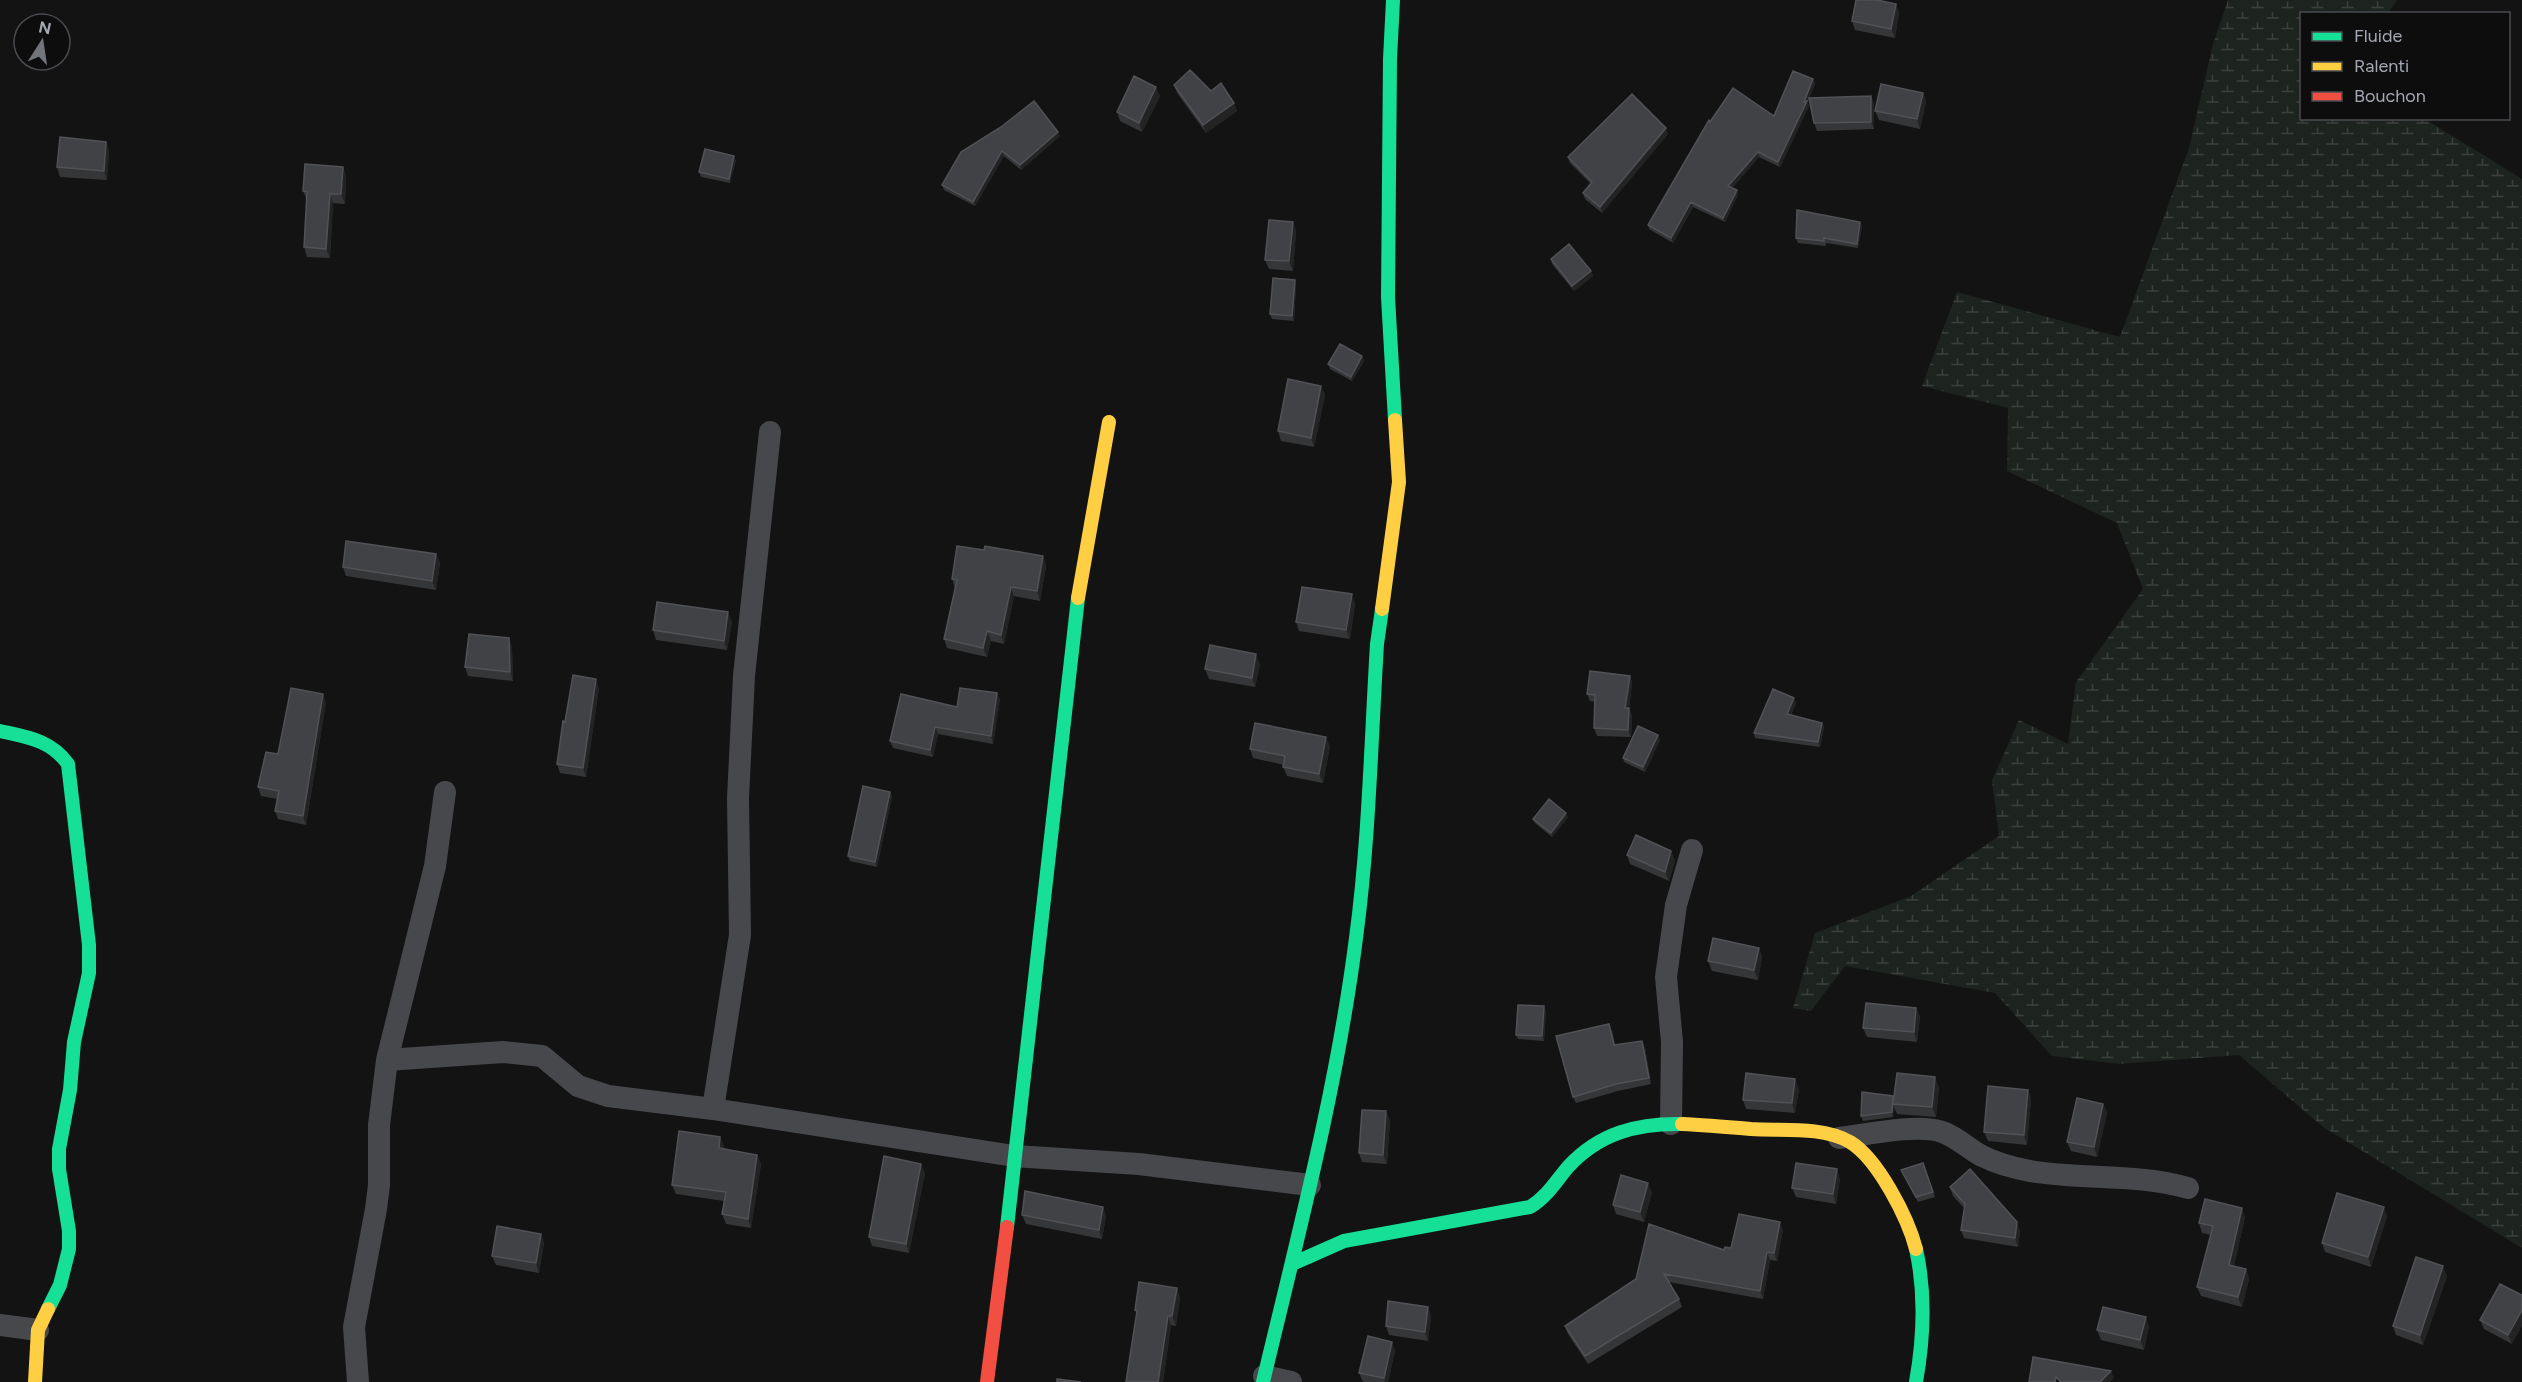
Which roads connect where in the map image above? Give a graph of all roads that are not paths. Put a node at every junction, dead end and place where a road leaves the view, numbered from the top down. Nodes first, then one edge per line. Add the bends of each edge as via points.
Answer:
1 (1393, 0) edge
2 (1109, 422) dead end
3 (770, 432) dead end
4 (0, 730) edge
5 (445, 792) dead end
6 (1692, 850) dead end
7 (387, 1060) junction
8 (713, 1109) junction
9 (1671, 1124) junction
10 (1839, 1138) junction
11 (1014, 1156) junction
12 (1310, 1185) junction
13 (2188, 1188) dead end
14 (1292, 1264) junction
15 (0, 1326) edge
16 (38, 1330) junction
17 (1264, 1379) edge
18 (35, 1382) edge
19 (357, 1382) edge
20 (987, 1382) edge
21 (1292, 1382) edge
22 (1916, 1382) edge

1 - 12 street via 1388,297 1399,482 1377,644 1356,939 1328,1110
2 - 11 street via 1067,684
3 - 8 street via 744,675 738,798 740,935
4 - 16 street via 49,743 68,764 89,945 89,973 74,1042 59,1149 69,1248 60,1285
5 - 7 street via 435,866
6 - 9 street via 1676,905 1666,976 1672,1042
7 - 8 street via 503,1052 542,1056 578,1086 608,1096
7 - 19 street via 379,1125 379,1185 354,1328
8 - 11 street
9 - 10 street
9 - 14 street via 1636,1127 1607,1136 1582,1154 1548,1194 1530,1207 1344,1241
10 - 13 street via 1937,1130 1983,1156 2026,1170 2155,1180
10 - 22 street via 1859,1149 1886,1181 1920,1263 1924,1321
11 - 12 street via 1117,1162
11 - 20 street
12 - 14 street
14 - 17 street
15 - 16 street
16 - 18 street
17 - 21 street

